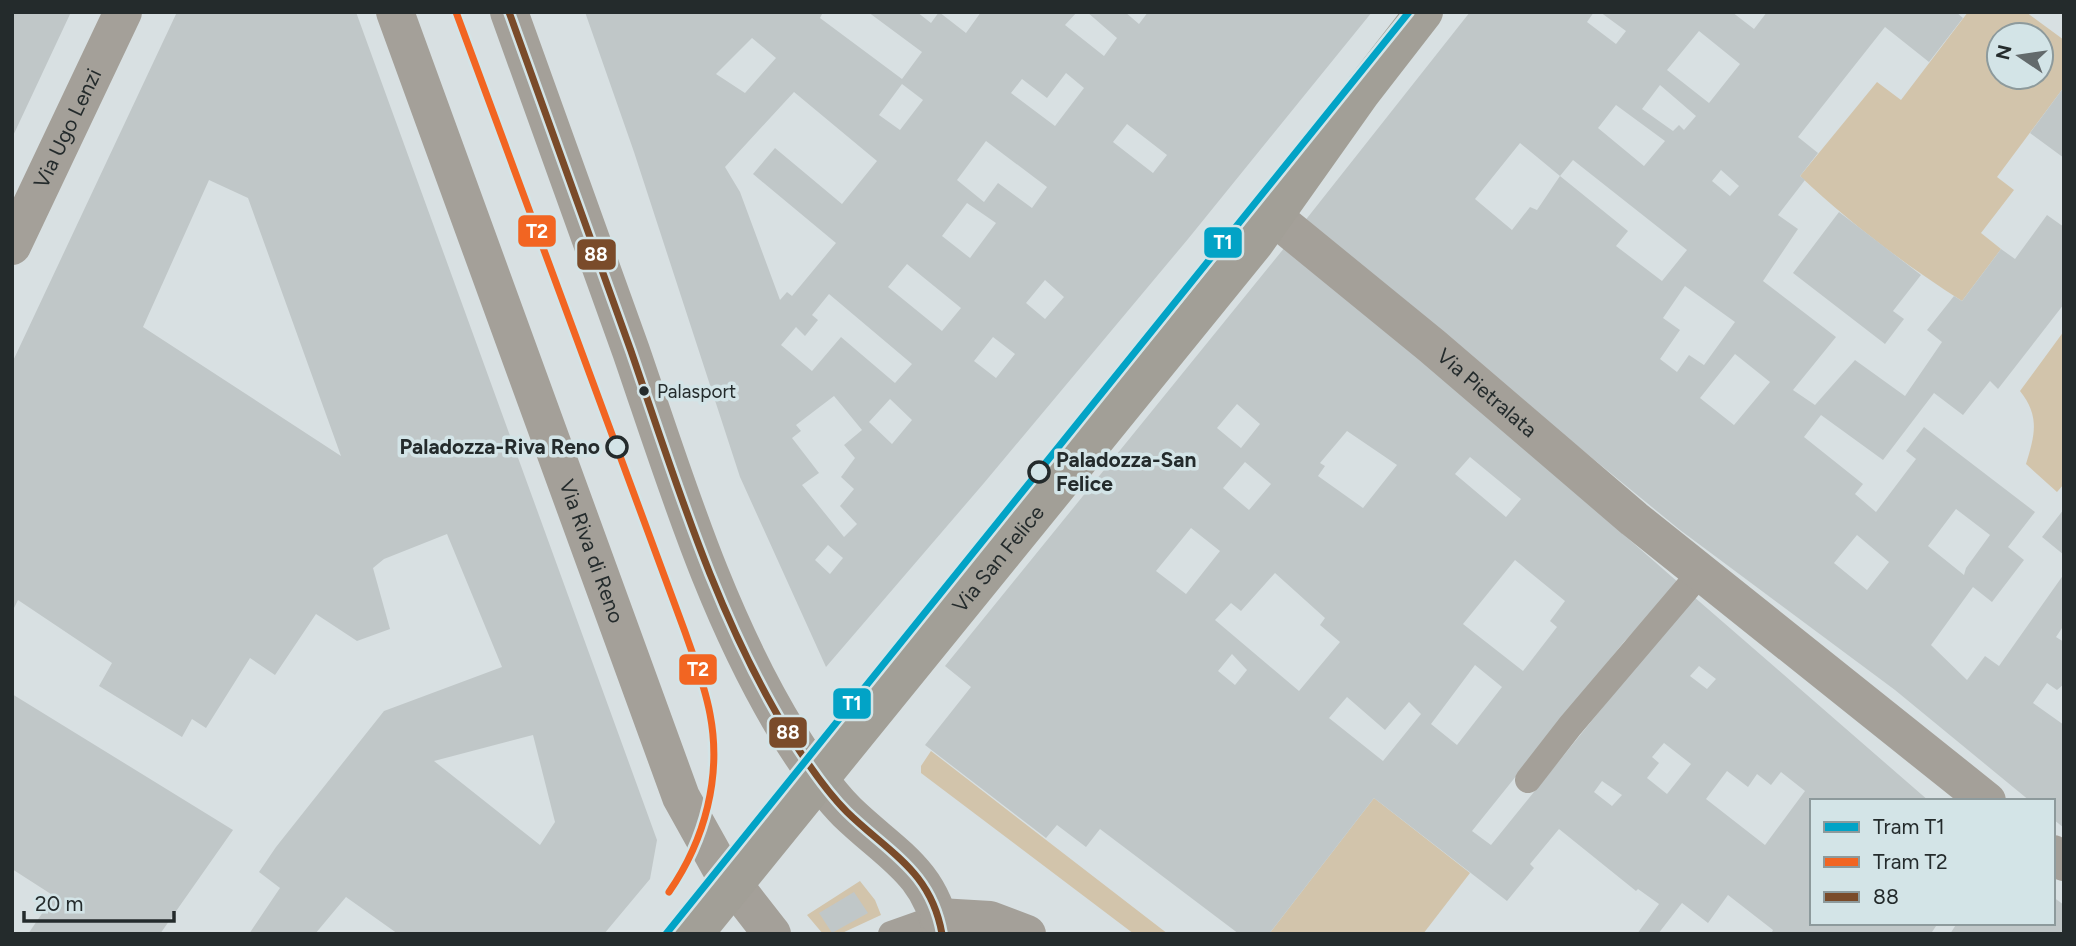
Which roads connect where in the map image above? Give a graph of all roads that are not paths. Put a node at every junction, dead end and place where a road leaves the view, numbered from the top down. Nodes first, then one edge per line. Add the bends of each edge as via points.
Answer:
1 (122, 12) edge
2 (395, 12) edge
3 (509, 12) edge
4 (1424, 12) edge
5 (1273, 216) junction
6 (12, 246) edge
7 (1701, 572) junction
8 (819, 779) junction
9 (1528, 780) dead end
10 (1985, 799) edge
11 (733, 885) junction
12 (941, 925) edge
13 (694, 934) edge
14 (772, 934) edge
15 (891, 934) edge
16 (1027, 934) edge

1 - 6 street, Via Ugo Lenzi
2 - 11 street, Via Riva di Reno via 674,778
3 - 8 street via 713,581 759,681
4 - 5 street, Via San Felice
5 - 7 street, Via Pietralata
5 - 8 street, Via San Felice via 1169,351
7 - 9 lane
7 - 10 street, Via Pietralata
8 - 11 street, Via San Felice
8 - 12 street via 847,812 914,871 928,890
11 - 13 street, Via San Felice
11 - 14 street, Via Riva di Reno
12 - 15 lane
12 - 16 street via 990,920

